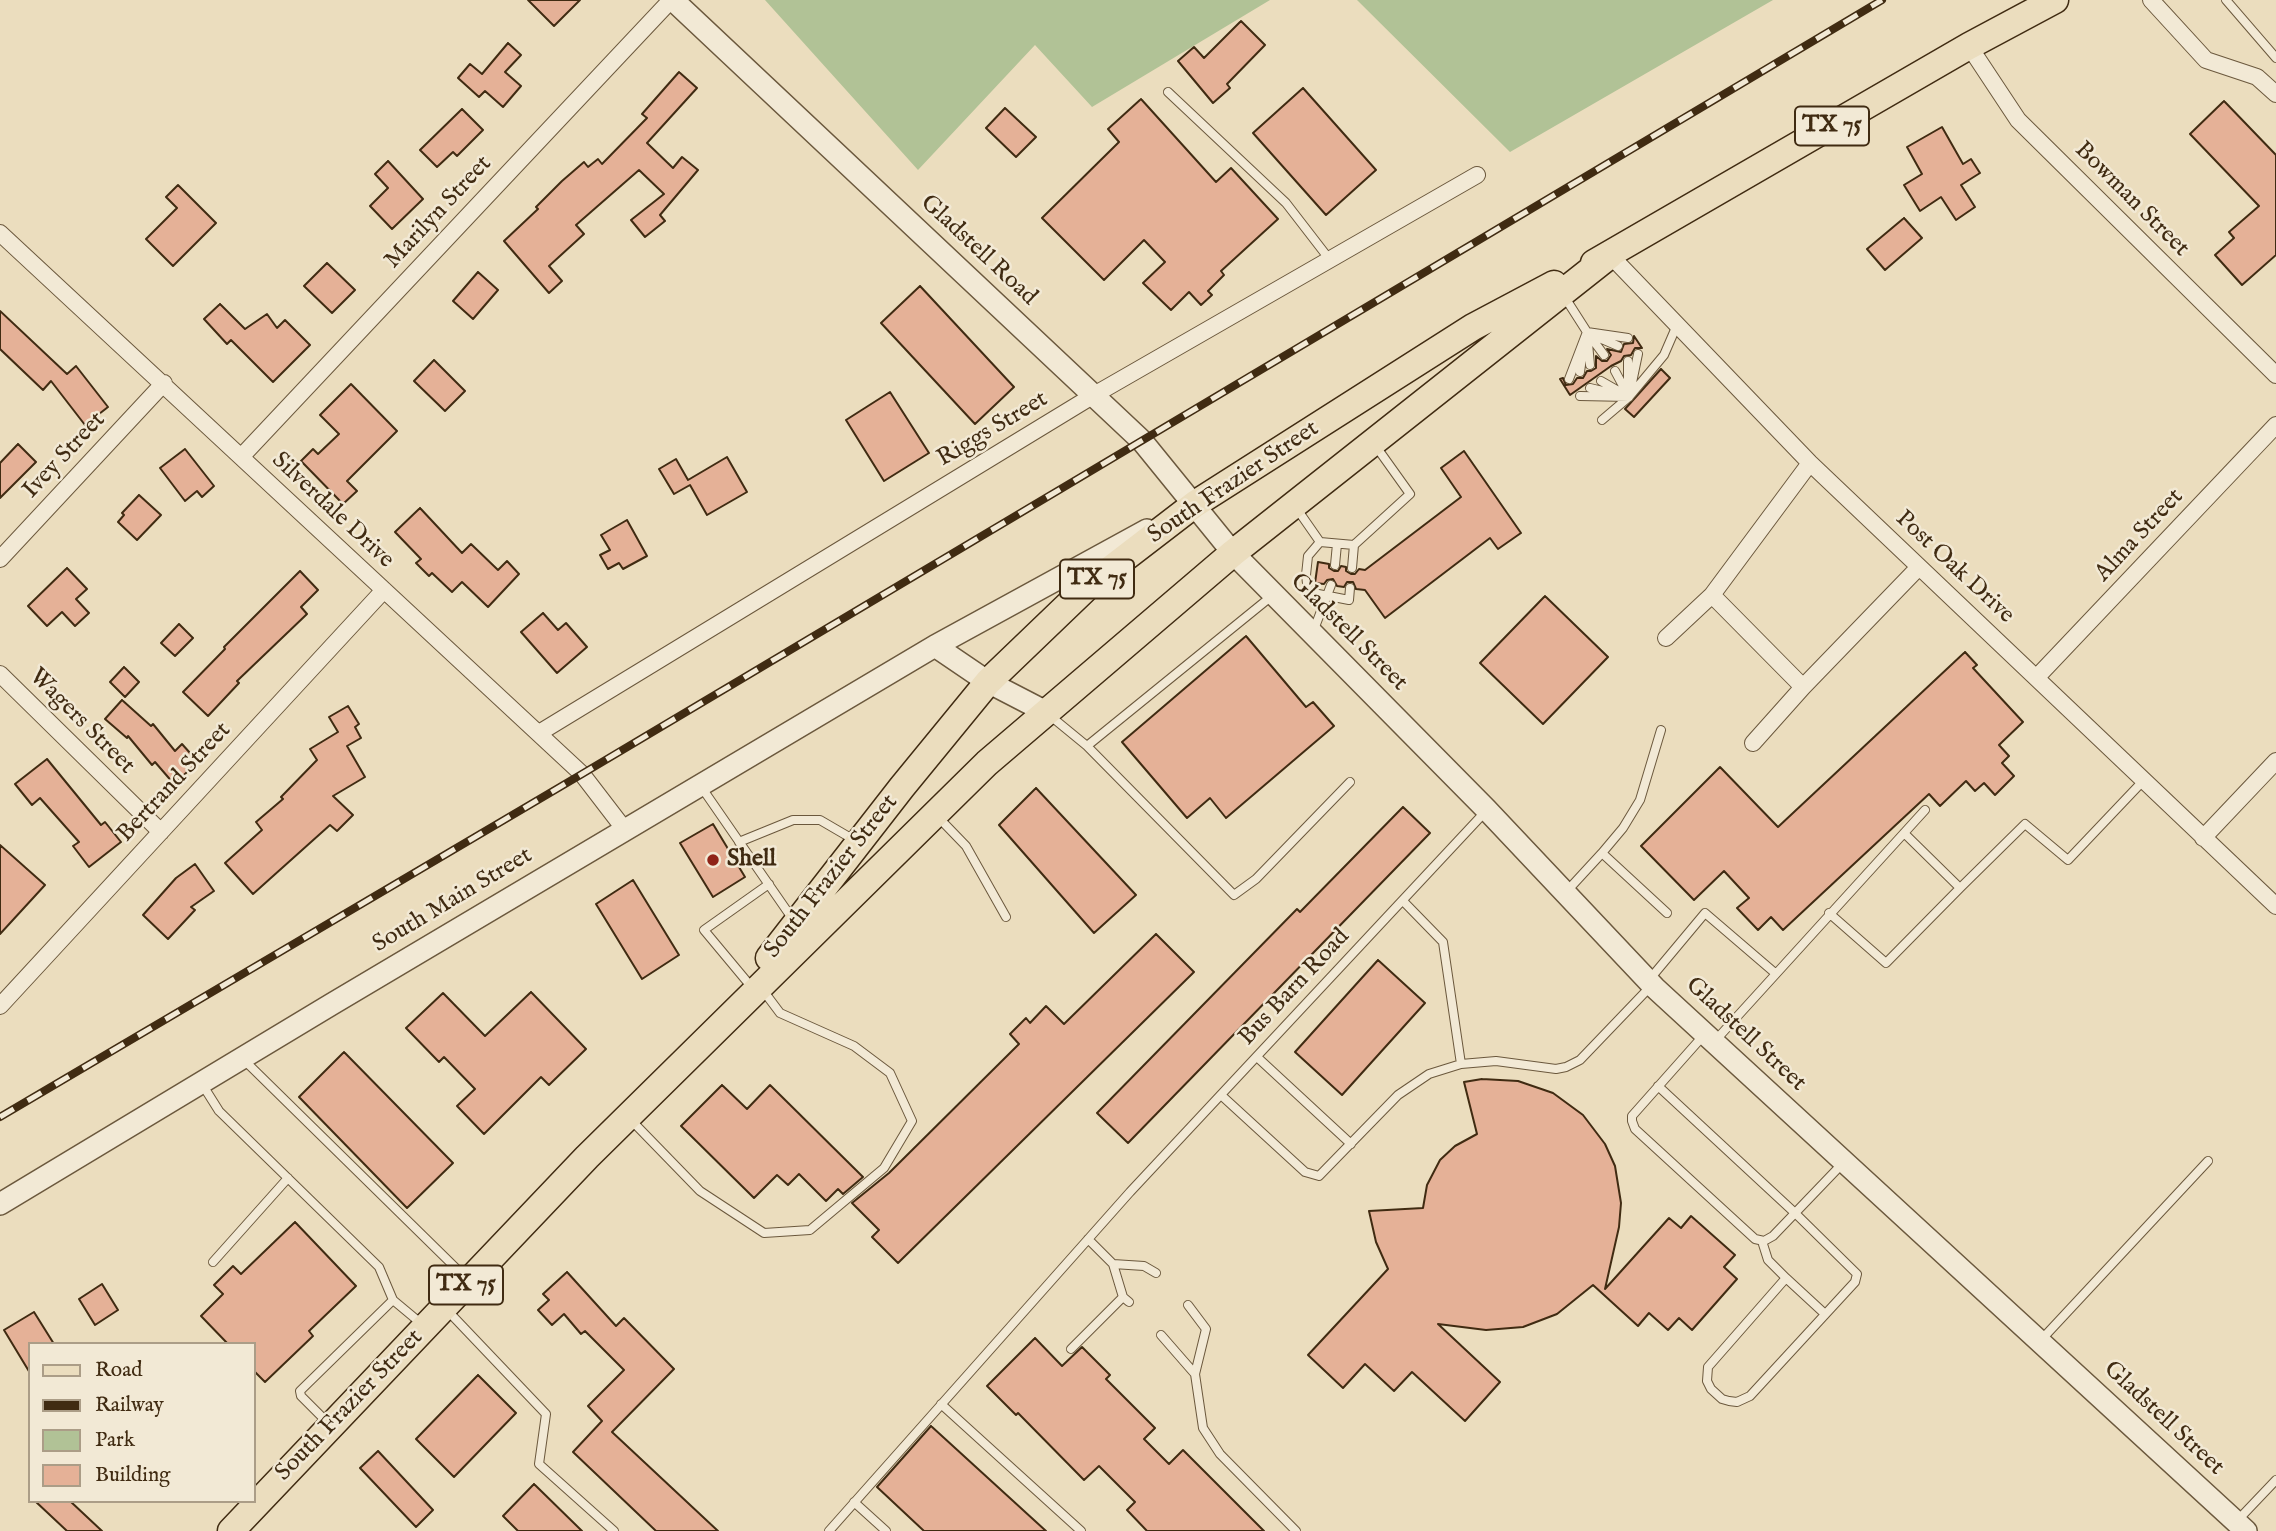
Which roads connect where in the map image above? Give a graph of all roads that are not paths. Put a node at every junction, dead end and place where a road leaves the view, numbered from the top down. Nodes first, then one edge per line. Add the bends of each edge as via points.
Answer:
1 (672, 0) edge
2 (2055, 0) edge
3 (2151, 0) edge
4 (2227, 0) edge
5 (1969, 46) junction
6 (2276, 58) edge
7 (1168, 92) dead end
8 (2276, 94) edge
9 (1478, 175) dead end
10 (0, 233) edge
11 (1610, 255) junction
12 (1330, 260) junction
13 (1562, 293) junction
14 (1677, 324) junction
15 (1587, 332) junction
16 (1628, 338) dead end
17 (1618, 346) dead end
18 (1638, 354) dead end
19 (1604, 355) dead end
20 (1628, 361) dead end
21 (1590, 365) dead end
22 (1615, 371) dead end
23 (1580, 372) dead end
24 (2276, 375) edge
25 (1569, 379) dead end
26 (1601, 381) dead end
27 (164, 383) junction
28 (1590, 388) dead end
29 (1094, 395) junction
30 (1580, 396) dead end
31 (1629, 397) junction
32 (1602, 420) dead end
33 (2276, 425) edge
34 (1373, 442) junction
35 (241, 457) junction
36 (1810, 463) junction
37 (1195, 504) junction
38 (1294, 505) junction
39 (1320, 542) junction
40 (1337, 544) junction
41 (1354, 545) junction
42 (1233, 553) junction
43 (0, 559) edge
44 (1335, 565) dead end
45 (1919, 567) junction
46 (1352, 568) dead end
47 (1331, 585) dead end
48 (1350, 588) dead end
49 (384, 590) junction
50 (1273, 594) junction
51 (1712, 595) junction
52 (1329, 596) junction
53 (1312, 635) junction
54 (1666, 638) dead end
55 (935, 646) junction
56 (0, 674) edge
57 (2037, 677) junction
58 (988, 682) junction
59 (1803, 687) junction
60 (1046, 712) junction
61 (1661, 730) dead end
62 (539, 733) junction
63 (1753, 743) dead end
64 (1087, 746) junction
65 (2276, 761) edge
66 (2144, 780) junction
67 (1350, 782) dead end
68 (700, 785) junction
69 (1488, 810) junction
70 (1925, 810) dead end
71 (935, 814) junction
72 (625, 830) junction
73 (161, 832) junction
74 (1904, 834) junction
75 (2203, 838) junction
76 (739, 842) junction
77 (859, 843) junction
78 (1602, 853) junction
79 (769, 884) junction
80 (1960, 888) junction
81 (1565, 893) junction
82 (1403, 901) junction
83 (2276, 906) edge
84 (1667, 913) dead end
85 (1829, 913) junction
86 (1006, 917) dead end
87 (796, 924) junction
88 (1775, 973) junction
89 (754, 983) junction
90 (1650, 983) junction
91 (0, 1006) edge
92 (1709, 1038) junction
93 (1257, 1057) junction
94 (242, 1058) junction
95 (1461, 1064) junction
96 (201, 1083) junction
97 (1658, 1086) junction
98 (1222, 1095) junction
99 (628, 1116) junction
100 (1351, 1144) junction
101 (2208, 1161) dead end
102 (1844, 1162) junction
103 (288, 1178) junction
104 (0, 1204) edge
105 (1795, 1213) junction
106 (1088, 1239) junction
107 (1762, 1241) junction
108 (213, 1262) dead end
109 (1113, 1264) junction
110 (1156, 1273) dead end
111 (1786, 1278) junction
112 (469, 1281) junction
113 (393, 1300) junction
114 (1188, 1305) dead end
115 (444, 1307) junction
116 (1825, 1314) junction
117 (425, 1327) junction
118 (1161, 1335) dead end
119 (2040, 1342) junction
120 (1071, 1349) dead end
121 (1195, 1374) junction
122 (942, 1404) junction
123 (331, 1426) junction
124 (2276, 1480) edge
125 (854, 1502) junction
126 (2241, 1526) edge
127 (231, 1531) edge
128 (614, 1531) edge
129 (829, 1531) edge
130 (886, 1531) edge
131 (1081, 1531) edge
132 (1296, 1531) edge

1 - 29 street, Gladstell Road
1 - 35 street, Marilyn Street
2 - 5 main road, South Frazier Street / TX 75
3 - 8 street via 2206,61 2257,76
4 - 6 lane
5 - 11 main road, South Frazier Street / TX 75
5 - 24 street, Bowman Street via 2018,120
7 - 12 lane via 1286,202
9 - 12 street, Riggs Street
10 - 27 street, Silverdale Drive
11 - 13 main road, South Frazier Street / TX 75
11 - 14 street, Post Oak Drive
11 - 37 main road, South Frazier Street / TX 75 via 1473,327
12 - 29 street, Riggs Street
13 - 15 lane
13 - 34 main road, South Frazier Street / TX 75
14 - 31 lane via 1664,355
14 - 36 street, Post Oak Drive
15 - 16 lane
15 - 17 lane
15 - 19 lane
15 - 21 lane
15 - 23 lane
15 - 25 lane
18 - 31 lane
20 - 31 lane
22 - 31 lane
26 - 31 lane
27 - 35 street, Silverdale Drive
27 - 43 street, Ivey Street
28 - 31 lane
29 - 37 street, Gladstell Road via 1142,441
29 - 62 street, Riggs Street
30 - 31 lane
31 - 32 lane
33 - 57 street, Alma Street
34 - 38 main road, South Frazier Street / TX 75
34 - 41 lane via 1410,495
35 - 49 street, Silverdale Drive
36 - 45 street, Post Oak Drive
36 - 51 street
37 - 42 street, Gladstell Road
37 - 55 street, South Main Street
37 - 58 main road, South Frazier Street / TX 75 via 1087,587
38 - 39 lane
38 - 42 main road, South Frazier Street / TX 75
39 - 40 lane
39 - 52 lane via 1308,556 1308,592
40 - 41 lane
40 - 44 lane
41 - 46 lane
42 - 50 street, Gladstell Street
42 - 60 main road, South Frazier Street / TX 75
45 - 57 street, Post Oak Drive
45 - 59 street
47 - 52 lane
48 - 52 lane via 1349,600
49 - 62 street, Silverdale Drive
49 - 73 street, Bertrand Street
50 - 53 street, Gladstell Street
50 - 64 lane
51 - 54 street
51 - 59 street
52 - 53 lane
53 - 69 street, Gladstell Street
55 - 58 street
55 - 68 street, South Main Street
56 - 73 street, Wagers Street
57 - 66 street, Post Oak Drive
58 - 60 street
58 - 77 main road, South Frazier Street / TX 75
59 - 63 street
60 - 64 lane
60 - 71 main road, South Frazier Street / TX 75
61 - 78 lane via 1640,800
62 - 72 street, Silverdale Drive via 582,774
64 - 67 lane via 1234,895 1256,879
65 - 75 street
66 - 75 street, Post Oak Drive
66 - 80 lane via 2068,860 2025,824
68 - 72 street, South Main Street
68 - 76 lane
69 - 81 street, Gladstell Street
69 - 82 lane, Bus Barn Road
70 - 74 lane
71 - 86 lane via 966,846
71 - 89 main road, South Frazier Street / TX 75
72 - 94 street, South Main Street
73 - 91 street, Bertrand Street
74 - 80 lane
74 - 85 lane
75 - 83 street, Post Oak Drive
76 - 77 lane via 793,820 820,820
76 - 79 lane
77 - 87 main road, South Frazier Street / TX 75
78 - 81 lane
78 - 84 lane
79 - 87 lane
79 - 89 lane via 704,930
80 - 85 lane via 1886,963
81 - 90 street, Gladstell Street
82 - 93 lane, Bus Barn Road
82 - 95 lane via 1443,942
85 - 88 lane
87 - 89 main road, South Frazier Street / TX 75
88 - 90 lane via 1705,913
88 - 92 lane
89 - 99 main road, South Frazier Street / TX 75 via 704,1042
89 - 99 lane via 780,1013 854,1046 890,1073 912,1121 884,1167 810,1230 764,1233 701,1191
90 - 92 street, Gladstell Street
90 - 95 lane via 1580,1060 1566,1067 1496,1061
92 - 97 lane
92 - 102 street, Gladstell Street
93 - 98 lane, Bus Barn Road
93 - 100 lane
94 - 96 street, South Main Street
94 - 112 lane
95 - 100 lane via 1429,1074 1409,1087
96 - 103 lane via 219,1111
96 - 104 street, South Main Street
97 - 105 lane
97 - 107 lane via 1632,1116 1635,1129
98 - 100 lane via 1313,1176 1325,1172
98 - 106 lane, Bus Barn Road
99 - 112 main road, South Frazier Street / TX 75
101 - 119 lane
102 - 105 lane
102 - 119 street, Gladstell Street
103 - 108 lane
103 - 113 lane via 379,1268
105 - 107 lane
105 - 116 lane via 1857,1274
106 - 109 lane
106 - 122 lane, Bus Barn Road
107 - 111 lane via 1768,1260
109 - 110 lane via 1144,1266
109 - 120 lane via 1126,1300
111 - 116 lane
111 - 116 lane via 1711,1361 1707,1381 1715,1394 1737,1402 1750,1395
112 - 115 main road, South Frazier Street / TX 75
113 - 117 lane
113 - 123 lane via 300,1391
114 - 121 lane via 1206,1329
115 - 117 main road, South Frazier Street / TX 75
115 - 128 lane via 546,1414 539,1464
117 - 123 main road, South Frazier Street / TX 75
118 - 121 lane
119 - 126 street, Gladstell Street
121 - 132 lane via 1203,1428 1220,1454
122 - 125 lane, Bus Barn Road
122 - 131 lane
123 - 127 main road, South Frazier Street / TX 75
124 - 126 lane
125 - 129 lane, Bus Barn Road
125 - 130 lane

